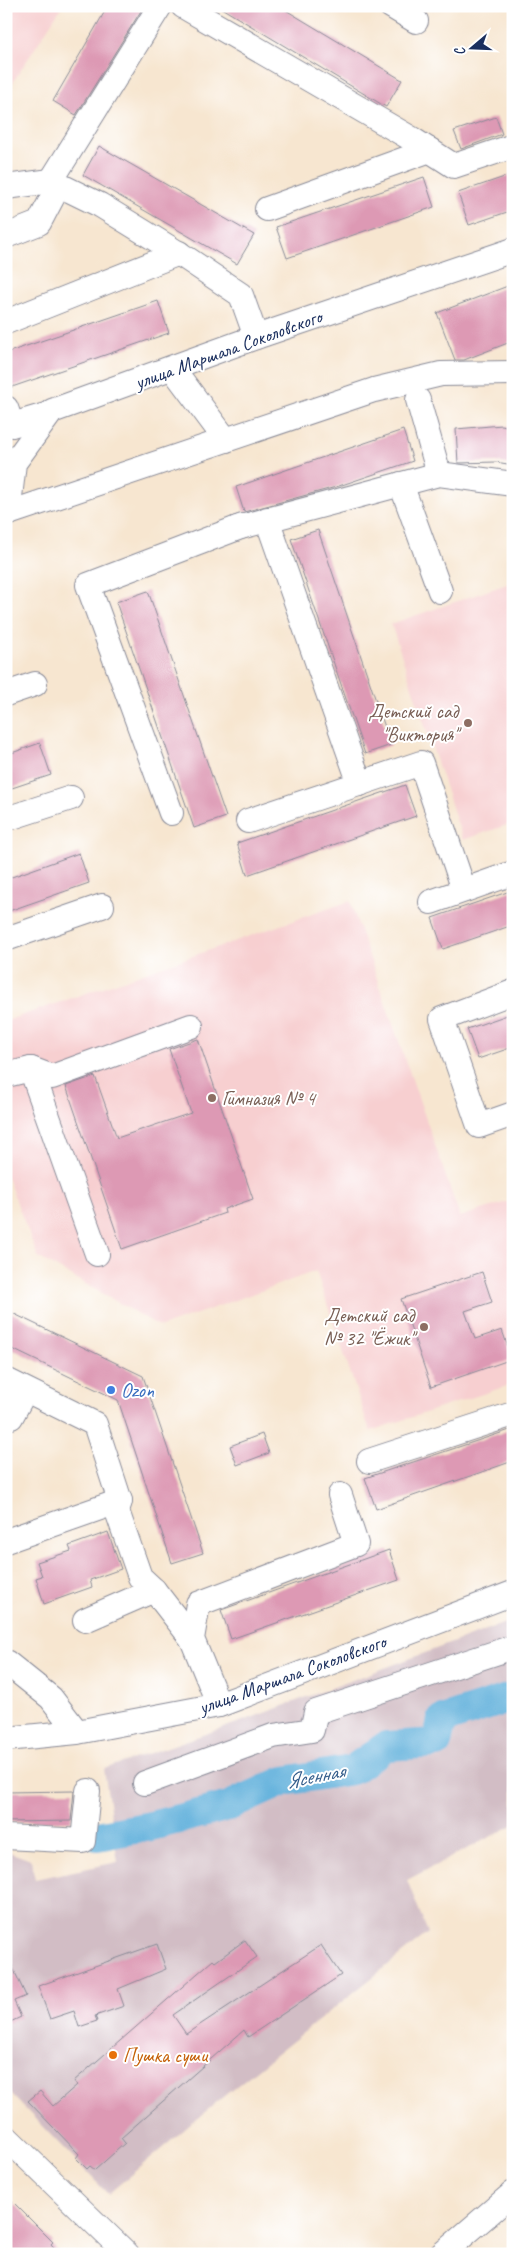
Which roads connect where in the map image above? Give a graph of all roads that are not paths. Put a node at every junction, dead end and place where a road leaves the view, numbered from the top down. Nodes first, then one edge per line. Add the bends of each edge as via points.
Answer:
1 (160, 6) edge
2 (183, 6) edge
3 (391, 6) edge
4 (416, 21) dead end
5 (513, 146) edge
6 (430, 150) junction
7 (55, 183) junction
8 (6, 187) edge
9 (267, 209) dead end
10 (6, 236) edge
11 (513, 250) edge
12 (179, 253) junction
13 (6, 322) edge
14 (256, 337) junction
15 (173, 369) junction
16 (513, 373) edge
17 (418, 400) dead end
18 (49, 414) junction
19 (8, 420) edge
20 (226, 440) junction
21 (439, 474) junction
22 (401, 484) junction
23 (513, 484) edge
24 (7, 514) edge
25 (267, 519) junction
26 (440, 591) dead end
27 (35, 684) dead end
28 (6, 694) edge
29 (360, 784) junction
30 (71, 798) dead end
31 (171, 813) dead end
32 (6, 819) edge
33 (248, 821) dead end
34 (513, 873) edge
35 (464, 890) junction
36 (431, 902) dead end
37 (102, 906) dead end
38 (6, 939) edge
39 (513, 992) edge
40 (191, 1026) dead end
41 (31, 1069) junction
42 (6, 1074) edge
43 (513, 1114) edge
44 (97, 1254) dead end
45 (16, 1385) edge
46 (513, 1414) edge
47 (6, 1418) edge
48 (369, 1461) dead end
49 (340, 1495) dead end
50 (120, 1501) junction
51 (6, 1541) edge
52 (154, 1590) junction
53 (513, 1593) edge
54 (85, 1620) dead end
55 (192, 1639) junction
56 (513, 1647) edge
57 (6, 1662) edge
58 (219, 1705) junction
59 (77, 1732) junction
60 (6, 1739) edge
61 (145, 1783) dead end
62 (88, 1790) dead end
63 (6, 1837) edge
64 (6, 2137) edge
65 (513, 2193) edge
66 (127, 2254) edge
67 (442, 2254) edge

1 - 7 street
2 - 6 street
3 - 4 street
5 - 6 street via 454,166
6 - 9 street
7 - 8 street
7 - 10 street via 39,223
7 - 12 street via 100,205
11 - 14 street, улица Маршала Соколовского
12 - 13 street
12 - 14 street via 241,295
14 - 15 street, улица Маршала Соколовского
15 - 18 street, улица Маршала Соколовского
15 - 20 street
16 - 20 street via 441,374 374,390
17 - 21 street
18 - 19 street, улица Маршала Соколовского
18 - 24 street via 14,463
20 - 24 street
21 - 22 street
21 - 23 street
22 - 25 street
22 - 26 street
25 - 29 street
25 - 31 street via 88,585
27 - 28 street
29 - 33 street
29 - 35 street via 421,763
30 - 32 street
34 - 35 street
35 - 36 street
37 - 38 street
39 - 43 street via 442,1019 479,1126
40 - 41 street via 52,1077
41 - 42 street
41 - 44 street
45 - 47 street via 11,1416
45 - 50 street via 95,1424
46 - 48 street
49 - 55 street via 356,1544 198,1604
50 - 51 street
50 - 52 street via 117,1511 140,1577
52 - 54 street
52 - 55 street
53 - 58 street, улица Маршала Соколовского
55 - 58 street
56 - 61 street via 316,1712 312,1730 273,1736
57 - 59 street via 51,1698
58 - 59 street, улица Маршала Соколовского
59 - 60 street, улица Маршала Соколовского
62 - 63 street via 84,1841
64 - 66 street
65 - 67 street

